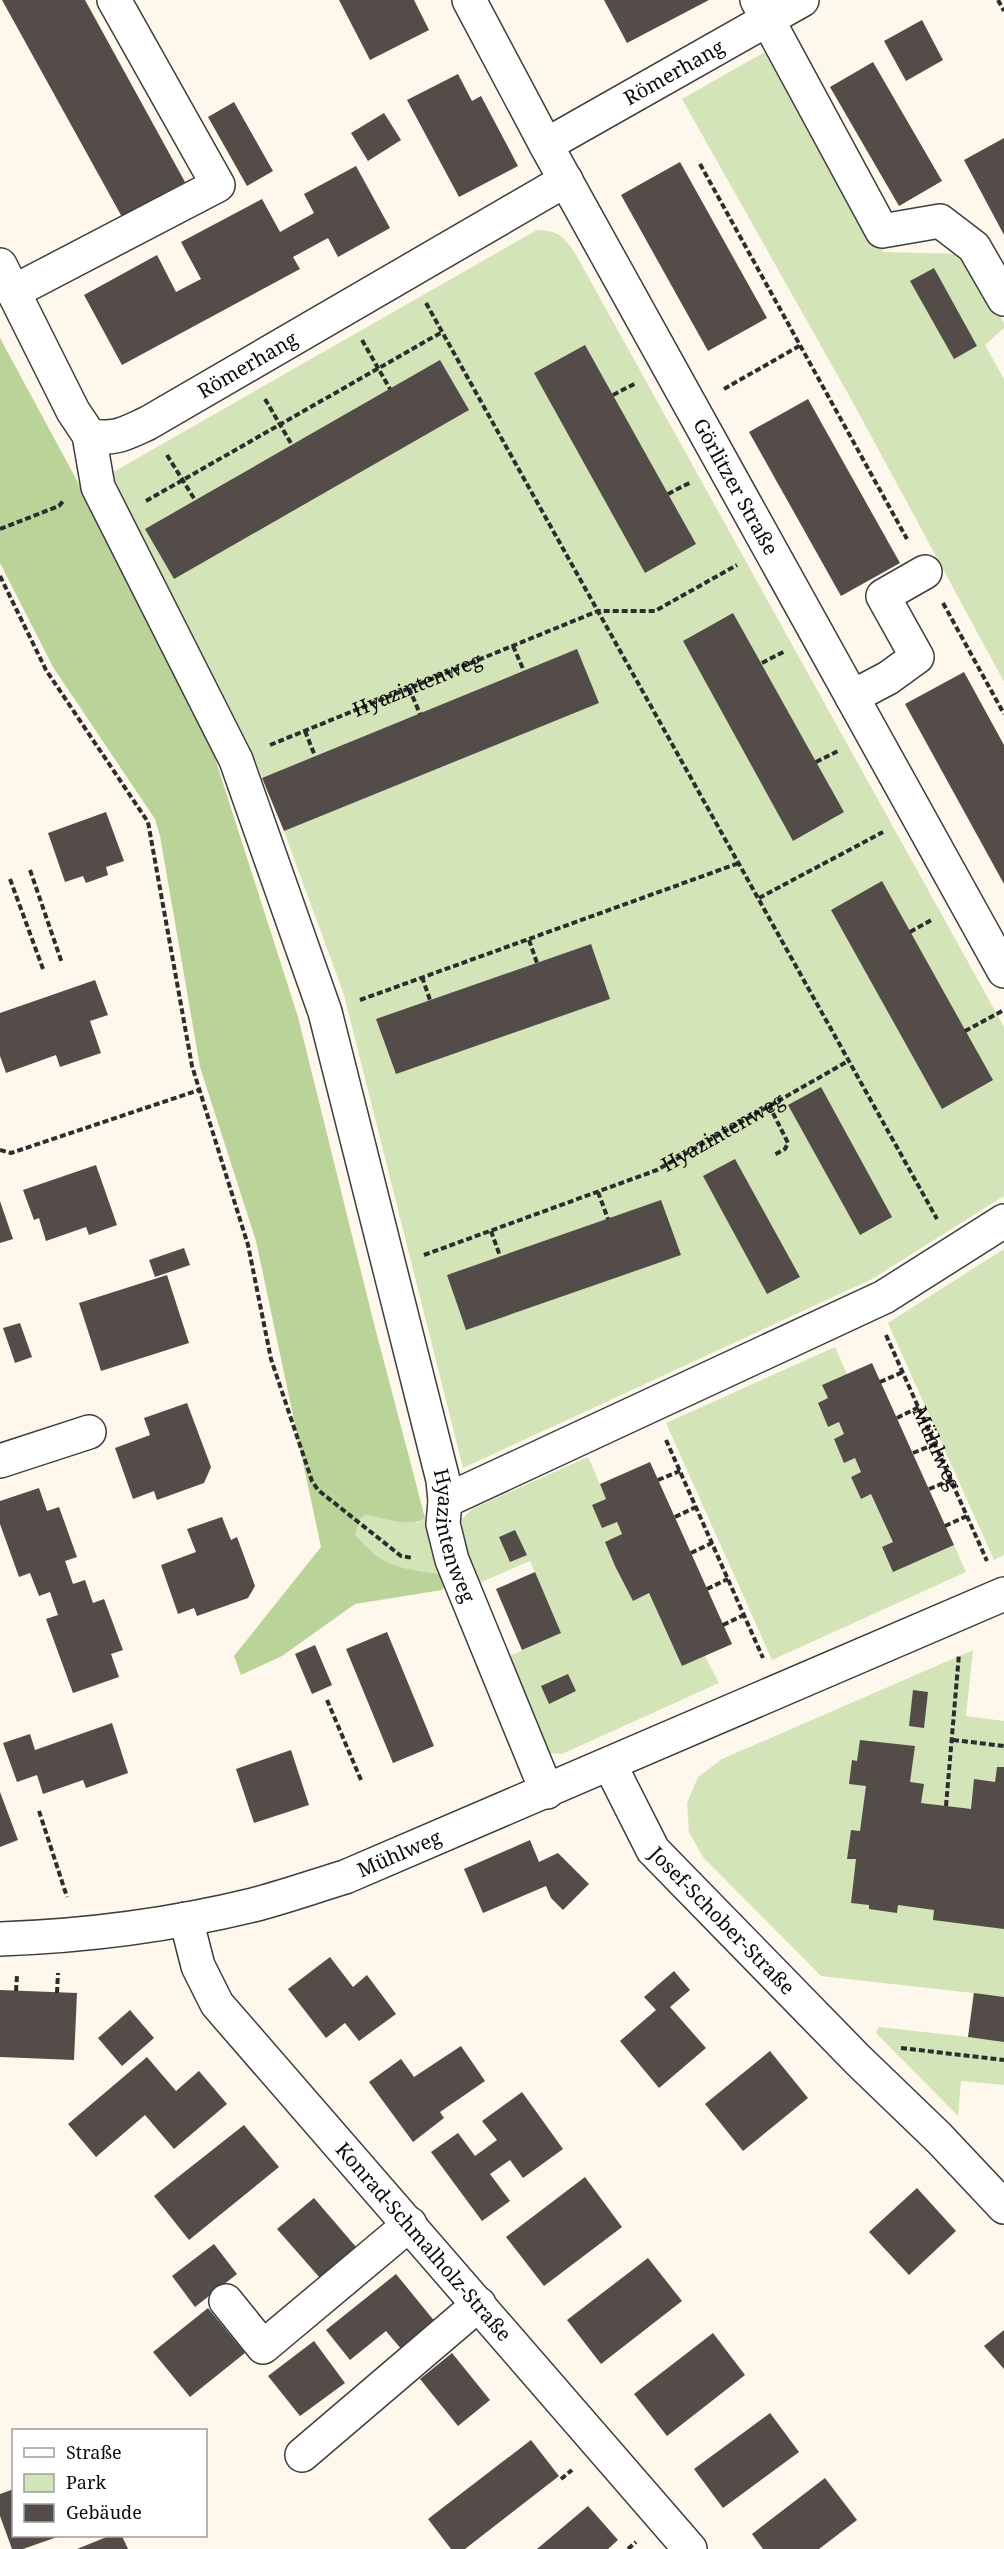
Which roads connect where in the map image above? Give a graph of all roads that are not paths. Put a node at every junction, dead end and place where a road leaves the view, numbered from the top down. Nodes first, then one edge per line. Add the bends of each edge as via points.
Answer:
1 (114, 0) edge
2 (469, 0) edge
3 (802, 0) edge
4 (763, 9) edge
5 (546, 145) junction
6 (566, 180) junction
7 (7, 278) edge
8 (1004, 299) edge
9 (89, 435) junction
10 (925, 572) road end
11 (852, 697) junction
12 (1004, 971) edge
13 (1004, 1221) edge
14 (88, 1432) dead end
15 (0, 1461) edge
16 (445, 1501) junction
17 (1003, 1594) edge
18 (610, 1765) junction
19 (547, 1792) junction
20 (186, 1919) junction
21 (0, 1938) edge
22 (1004, 2207) edge
23 (410, 2224) junction
24 (226, 2301) dead end
25 (479, 2304) junction
26 (302, 2455) dead end
27 (690, 2549) edge

1 - 7 street via 218,185
2 - 5 street, Görlitzer Straße
3 - 4 street, Römerhang
4 - 5 street, Römerhang
4 - 8 street via 882,231 940,221 974,246
5 - 6 street, Görlitzer Straße
6 - 9 street, Römerhang via 147,423 104,439
6 - 11 street, Görlitzer Straße
7 - 9 street via 73,411
9 - 16 street, Hyazintenweg via 98,487 236,760 325,1012 443,1480
10 - 11 street via 883,596 917,657
11 - 12 street, Görlitzer Straße
13 - 16 street via 872,1303
14 - 15 street
16 - 19 street, Hyazintenweg via 443,1524 453,1560
17 - 18 street, Mühlweg
18 - 19 street, Mühlweg
18 - 22 street, Josef-Schober-Straße via 653,1850
19 - 20 street, Mühlweg via 345,1877 254,1905
20 - 21 street, Mühlweg via 79,1935
20 - 23 street, Konrad-Schmalholz-Straße via 198,1966 217,2004
23 - 24 street via 263,2347
23 - 25 street, Konrad-Schmalholz-Straße
25 - 26 street
25 - 27 street, Konrad-Schmalholz-Straße

